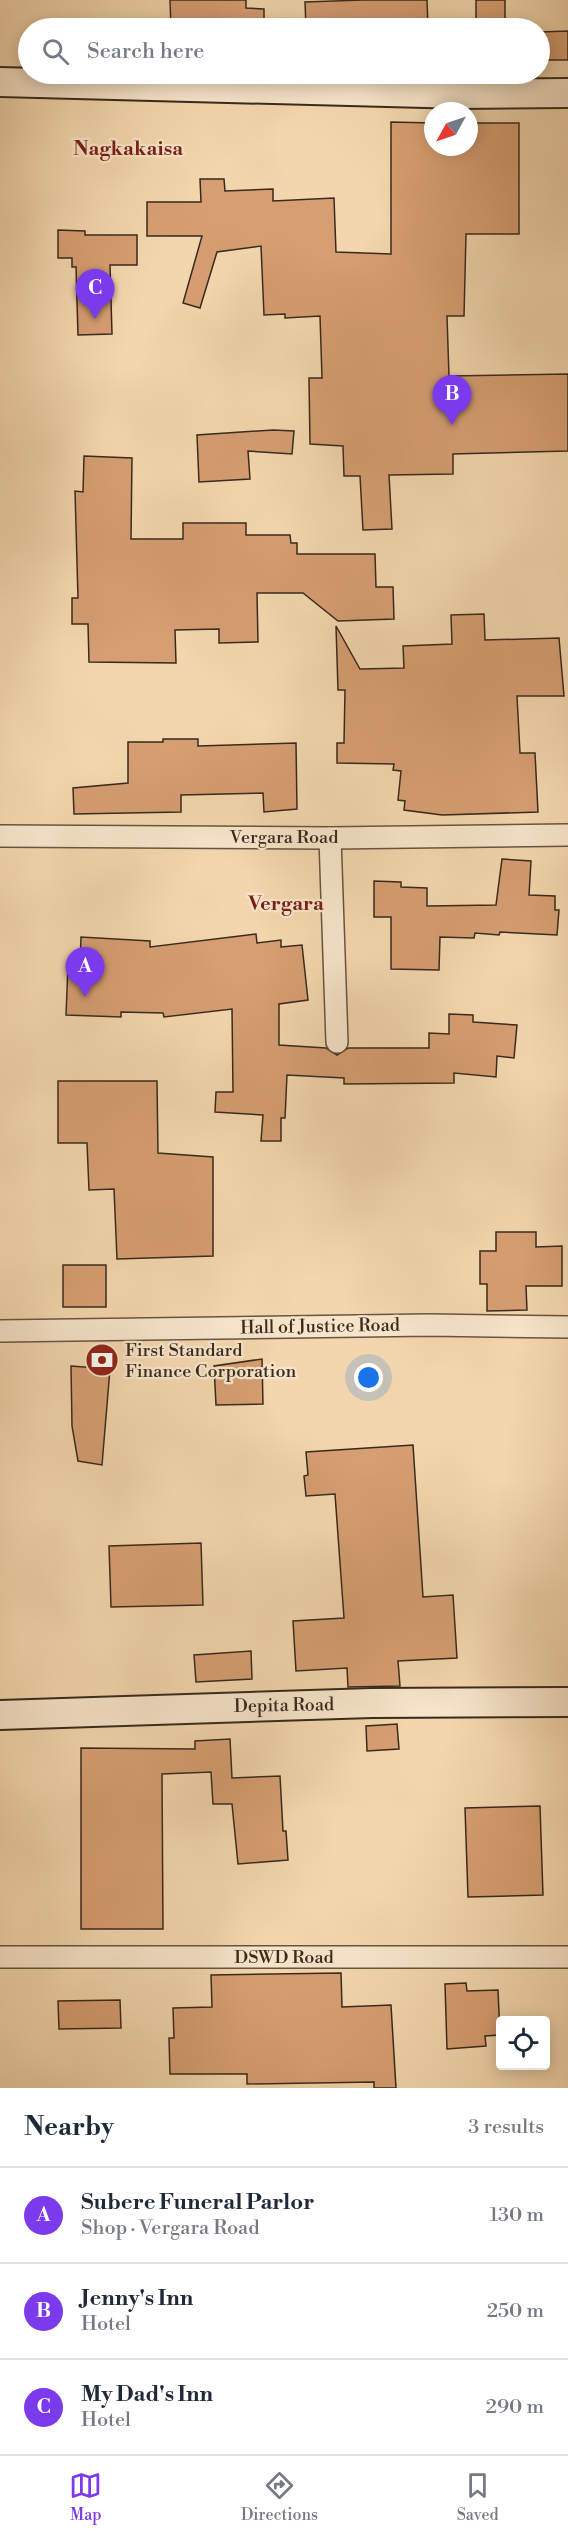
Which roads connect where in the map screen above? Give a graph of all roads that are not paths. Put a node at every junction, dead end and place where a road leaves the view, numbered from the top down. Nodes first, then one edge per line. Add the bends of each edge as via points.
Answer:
1 (0, 82) edge
2 (18, 82) edge
3 (82, 84) edge
4 (568, 93) edge
5 (568, 835) edge
6 (0, 836) edge
7 (330, 838) junction
8 (337, 1042) dead end
9 (568, 1327) edge
10 (0, 1331) edge
11 (568, 1702) edge
12 (0, 1715) edge
13 (0, 1957) edge
14 (568, 1957) edge

1 - 2 street
3 - 4 street
5 - 7 street, Vergara Road
6 - 7 street, Vergara Road
7 - 8 street
9 - 10 street, Hall of Justice Road via 429,1324
11 - 12 street, Depita Road via 361,1703
13 - 14 street, DSWD Road

